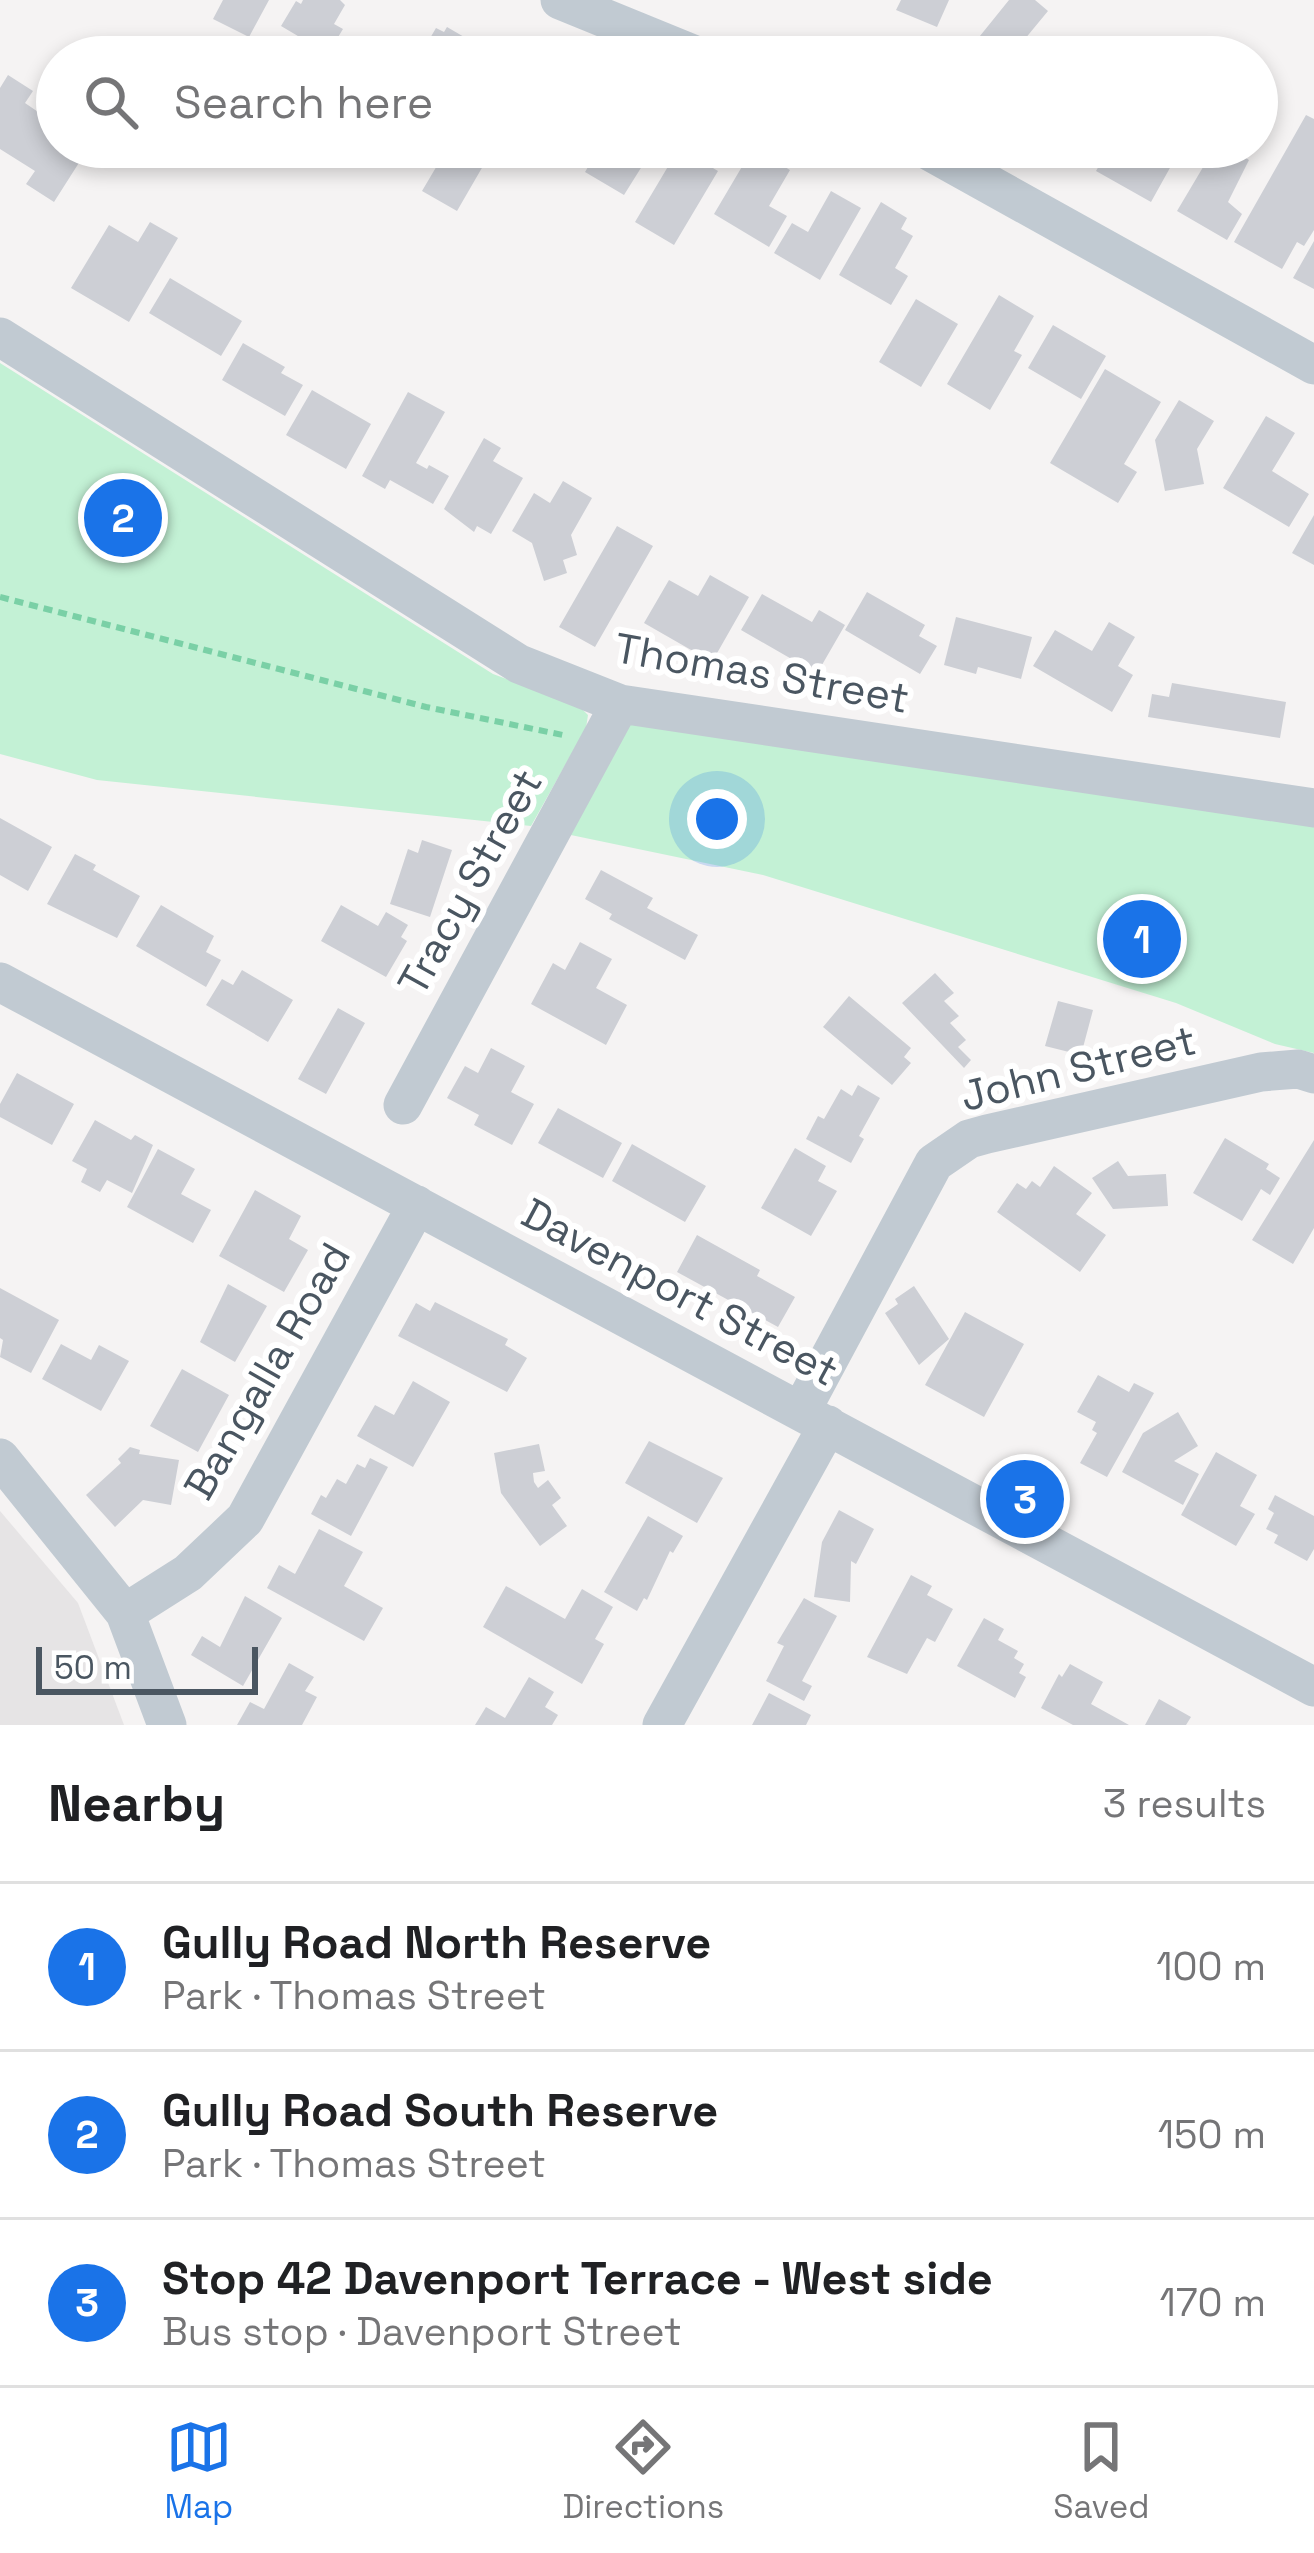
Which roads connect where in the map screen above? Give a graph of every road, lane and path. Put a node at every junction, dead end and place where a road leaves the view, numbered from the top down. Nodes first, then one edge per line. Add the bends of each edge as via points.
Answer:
1 (560, 0) edge
2 (648, 36) edge
3 (960, 168) edge
4 (0, 337) edge
5 (1314, 365) edge
6 (0, 597) edge
7 (612, 721) junction
8 (1314, 808) edge
9 (0, 982) edge
10 (1314, 1073) edge
11 (403, 1105) dead end
12 (417, 1205) junction
13 (814, 1418) junction
14 (0, 1458) edge
15 (125, 1613) junction
16 (1314, 1687) edge
17 (167, 1725) edge
18 (662, 1725) edge

1 - 2 street
3 - 5 street
4 - 7 street, Thomas Street
6 - 7 path via 426,707 575,737
7 - 8 street, Thomas Street
7 - 11 street, Tracy Street
9 - 12 street, Davenport Street
10 - 13 street, John Street via 1262,1072 987,1134 949,1150 934,1162
12 - 13 street, Davenport Street
12 - 15 street, Bangalla Road via 245,1519 188,1573
13 - 16 street, Davenport Street
13 - 18 street, John Street
14 - 15 street
15 - 17 street

